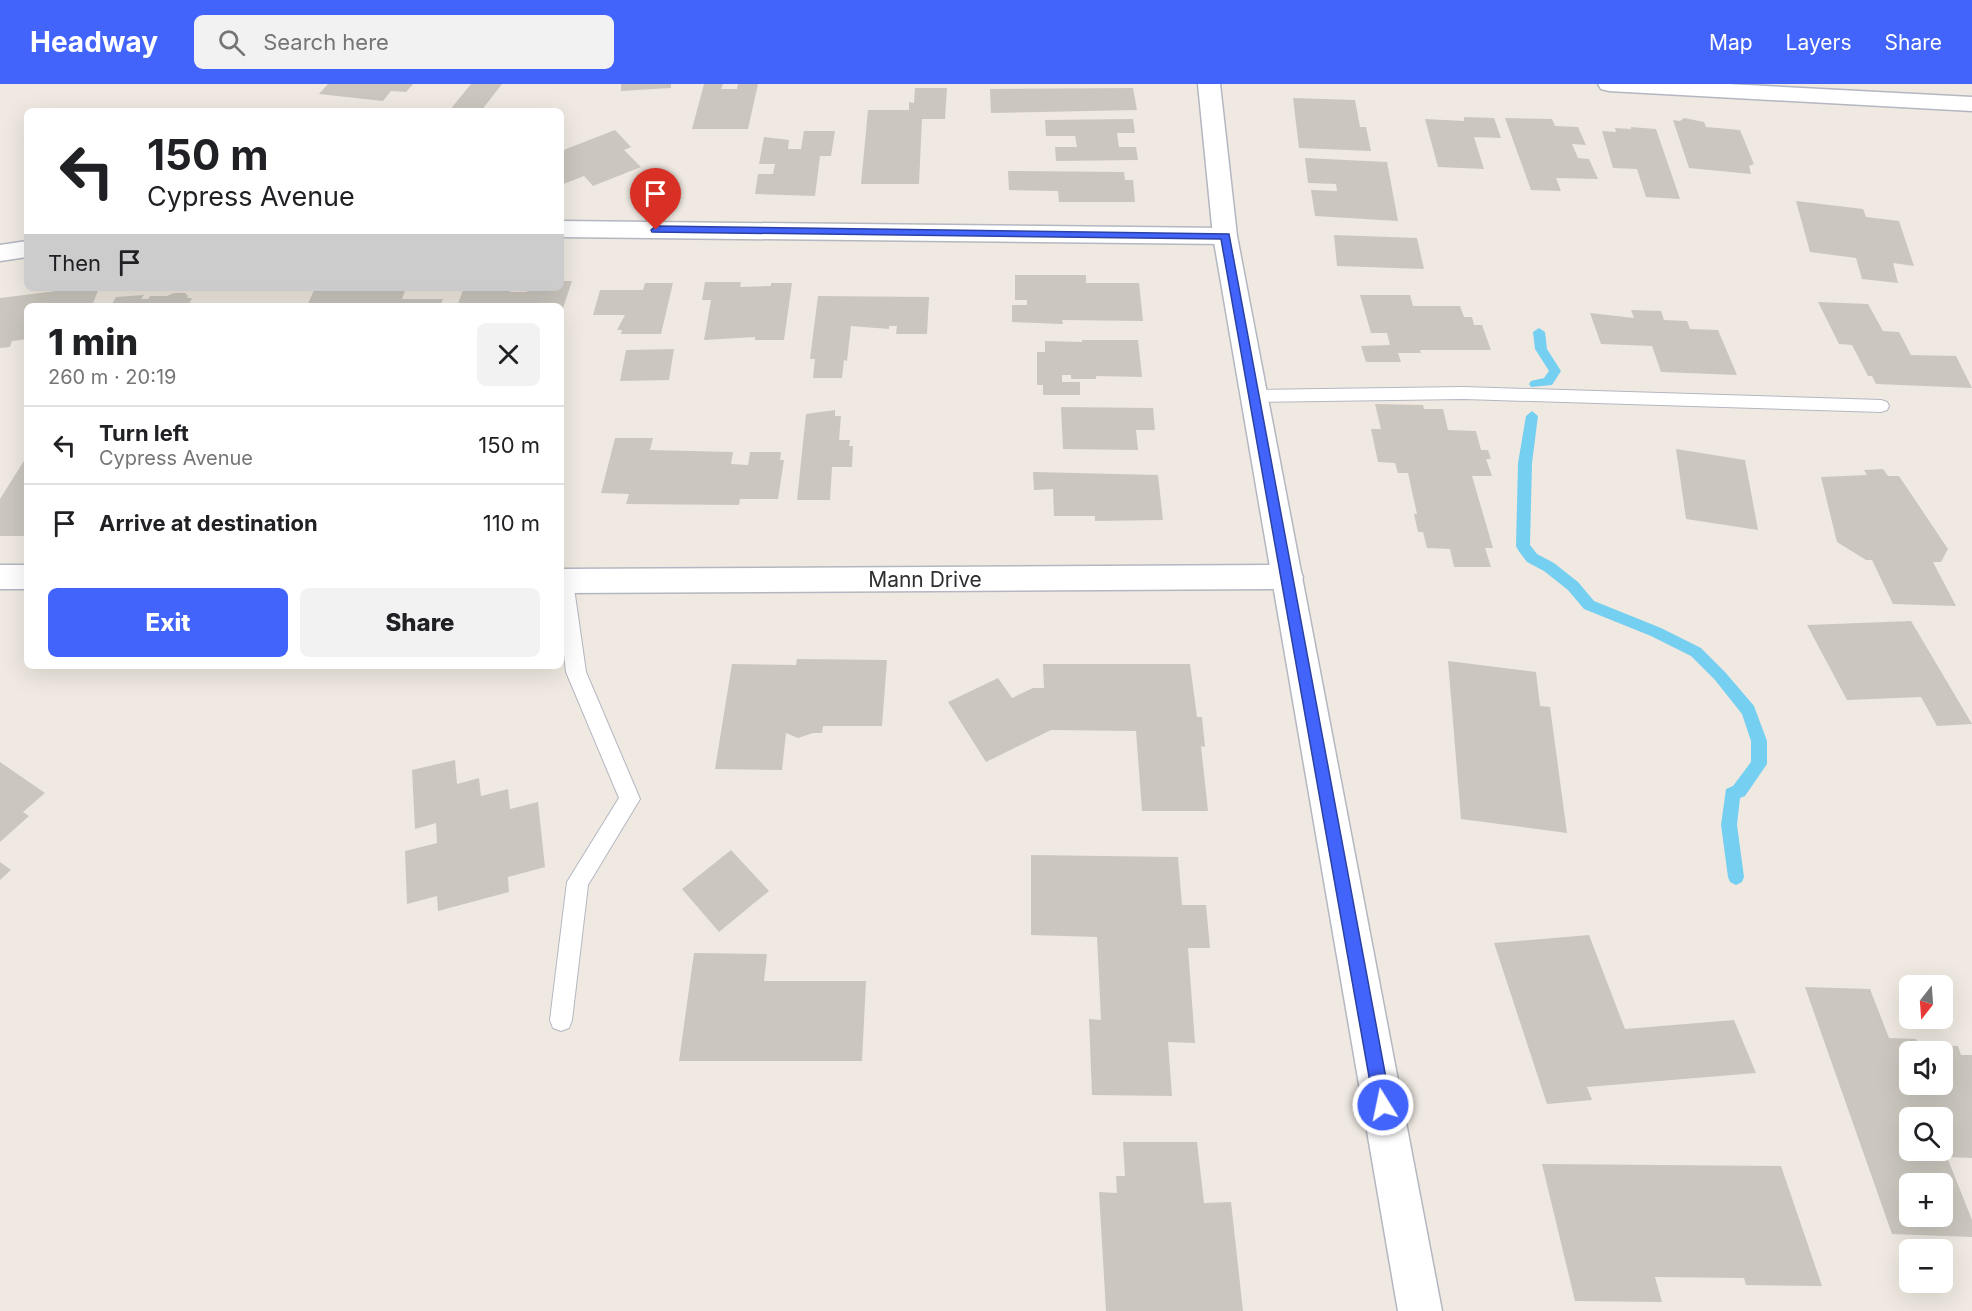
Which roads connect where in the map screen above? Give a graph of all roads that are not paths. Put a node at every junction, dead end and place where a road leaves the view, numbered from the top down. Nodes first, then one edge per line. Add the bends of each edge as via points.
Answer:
1 (1209, 84) edge
2 (1610, 84) edge
3 (1968, 84) edge
4 (1972, 102) edge
5 (564, 229) edge
6 (1226, 236) junction
7 (24, 249) edge
8 (0, 253) edge
9 (1255, 396) junction
10 (1881, 406) dead end
11 (0, 577) edge
12 (24, 577) edge
13 (1288, 577) junction
14 (564, 581) edge
15 (564, 594) edge
16 (561, 1020) dead end
17 (1420, 1311) edge

1 - 6 street
2 - 4 street
3 - 4 street
5 - 6 street
6 - 9 street
7 - 8 street
9 - 10 lane via 1464,393
9 - 13 street
11 - 12 street
13 - 14 street, Mann Drive
13 - 17 street
15 - 16 lane via 576,672 630,799 578,882

